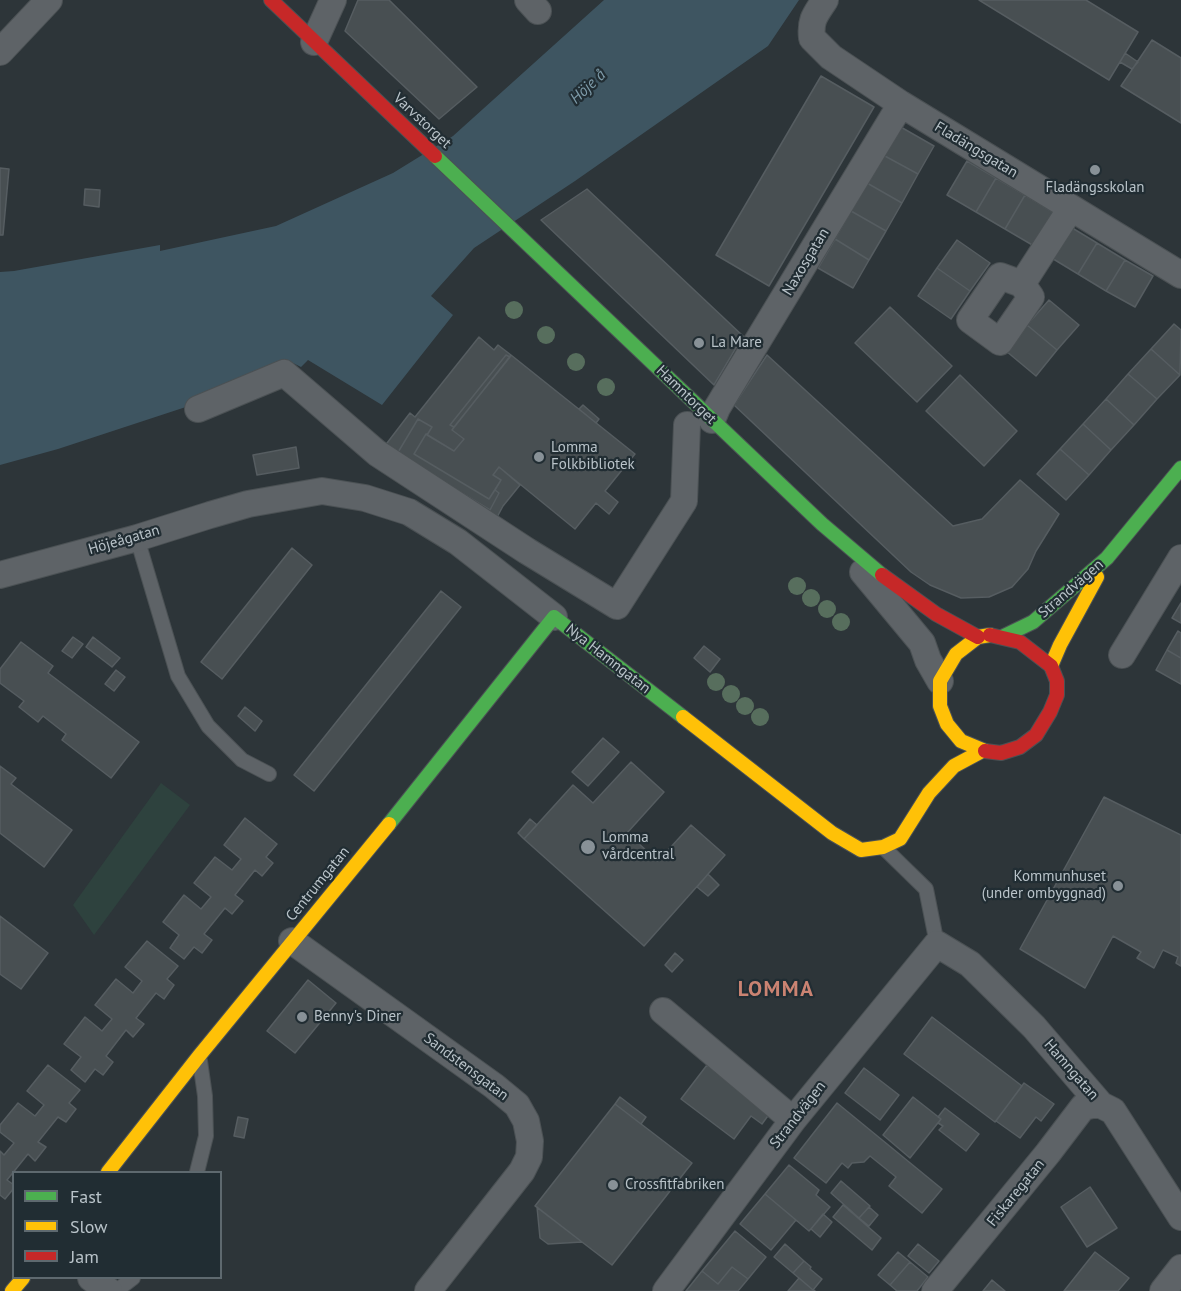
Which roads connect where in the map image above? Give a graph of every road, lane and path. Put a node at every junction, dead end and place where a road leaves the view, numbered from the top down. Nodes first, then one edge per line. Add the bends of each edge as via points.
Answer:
1 (49, 0) edge
2 (271, 0) edge
3 (333, 0) edge
4 (825, 0) edge
5 (314, 42) junction
6 (0, 52) edge
7 (901, 104) junction
8 (1071, 208) junction
9 (551, 266) joint
10 (1181, 275) edge
11 (1022, 284) dead end
12 (198, 409) dead end
13 (712, 420) junction
14 (687, 425) dead end
15 (1181, 468) edge
16 (248, 504) joint
17 (822, 524) junction
18 (137, 538) junction
19 (1107, 558) junction
20 (1181, 558) edge
21 (0, 574) edge
22 (554, 617) junction
23 (1002, 637) junction
24 (978, 638) junction
25 (1122, 654) dead end
26 (1051, 666) junction
27 (940, 681) junction
28 (947, 724) junction
29 (982, 751) junction
30 (269, 774) dead end
31 (929, 793) junction
32 (883, 847) junction
33 (292, 941) junction
34 (937, 944) junction
35 (663, 1011) dead end
36 (199, 1056) junction
37 (1101, 1105) junction
38 (793, 1120) junction
39 (110, 1171) edge
40 (197, 1171) edge
41 (1181, 1217) edge
42 (1181, 1268) edge
43 (22, 1279) edge
44 (92, 1279) edge
45 (132, 1279) edge
46 (12, 1291) edge
47 (109, 1291) edge
48 (116, 1291) edge
49 (428, 1291) edge
50 (666, 1291) edge
51 (935, 1291) edge
52 (1163, 1291) edge

1 - 6 street
2 - 5 street, Varvstorget
3 - 5 street
4 - 7 street, Fladängsgatan via 814,15 812,38 831,57
5 - 9 street, Varvstorget
7 - 8 street, Fladängsgatan
7 - 13 street, Naxosgatan
8 - 10 street, Fladängsgatan
8 - 11 street
9 - 13 street, Hamntorget
12 - 14 street via 284,373 377,453 617,606 684,501
13 - 17 street, Hamntorget
15 - 19 street, Strandvägen
16 - 18 street, Höjeågatan
16 - 22 street, Nya Hamngatan via 322,491 410,512 458,542
17 - 24 street, Hamntorget via 895,585 944,620
17 - 27 street, Hamntorget via 922,643
18 - 21 street, Höjeågatan
18 - 30 lane via 178,676 208,726 242,760
19 - 23 street, Strandvägen via 1033,622
19 - 26 street, Strandvägen
20 - 25 street
22 - 32 street, Nya Hamngatan via 832,834 861,850
22 - 33 street, Centrumgatan
23 - 24 street
23 - 26 street via 1020,642
24 - 27 street via 956,654
26 - 29 street via 1057,695 1036,735 1020,747 1001,753
27 - 28 street via 940,706
28 - 29 street via 961,741
28 - 31 street via 943,754
29 - 31 street via 954,766
31 - 32 street via 900,839
32 - 34 lane via 927,889
33 - 36 street, Centrumgatan
33 - 49 street, Sandstensgatan via 494,1086 517,1105 526,1121 530,1149 522,1171
34 - 37 street, Hamngatan via 970,964 1034,1027
34 - 38 street, Strandvägen
35 - 38 street
36 - 39 street, Centrumgatan
36 - 40 lane via 206,1136
37 - 41 street, Hamngatan via 1113,1111
37 - 51 street, Fiskaregatan via 1083,1107
38 - 50 street, Strandvägen
42 - 52 street
43 - 46 street
44 - 47 street
45 - 48 lane

